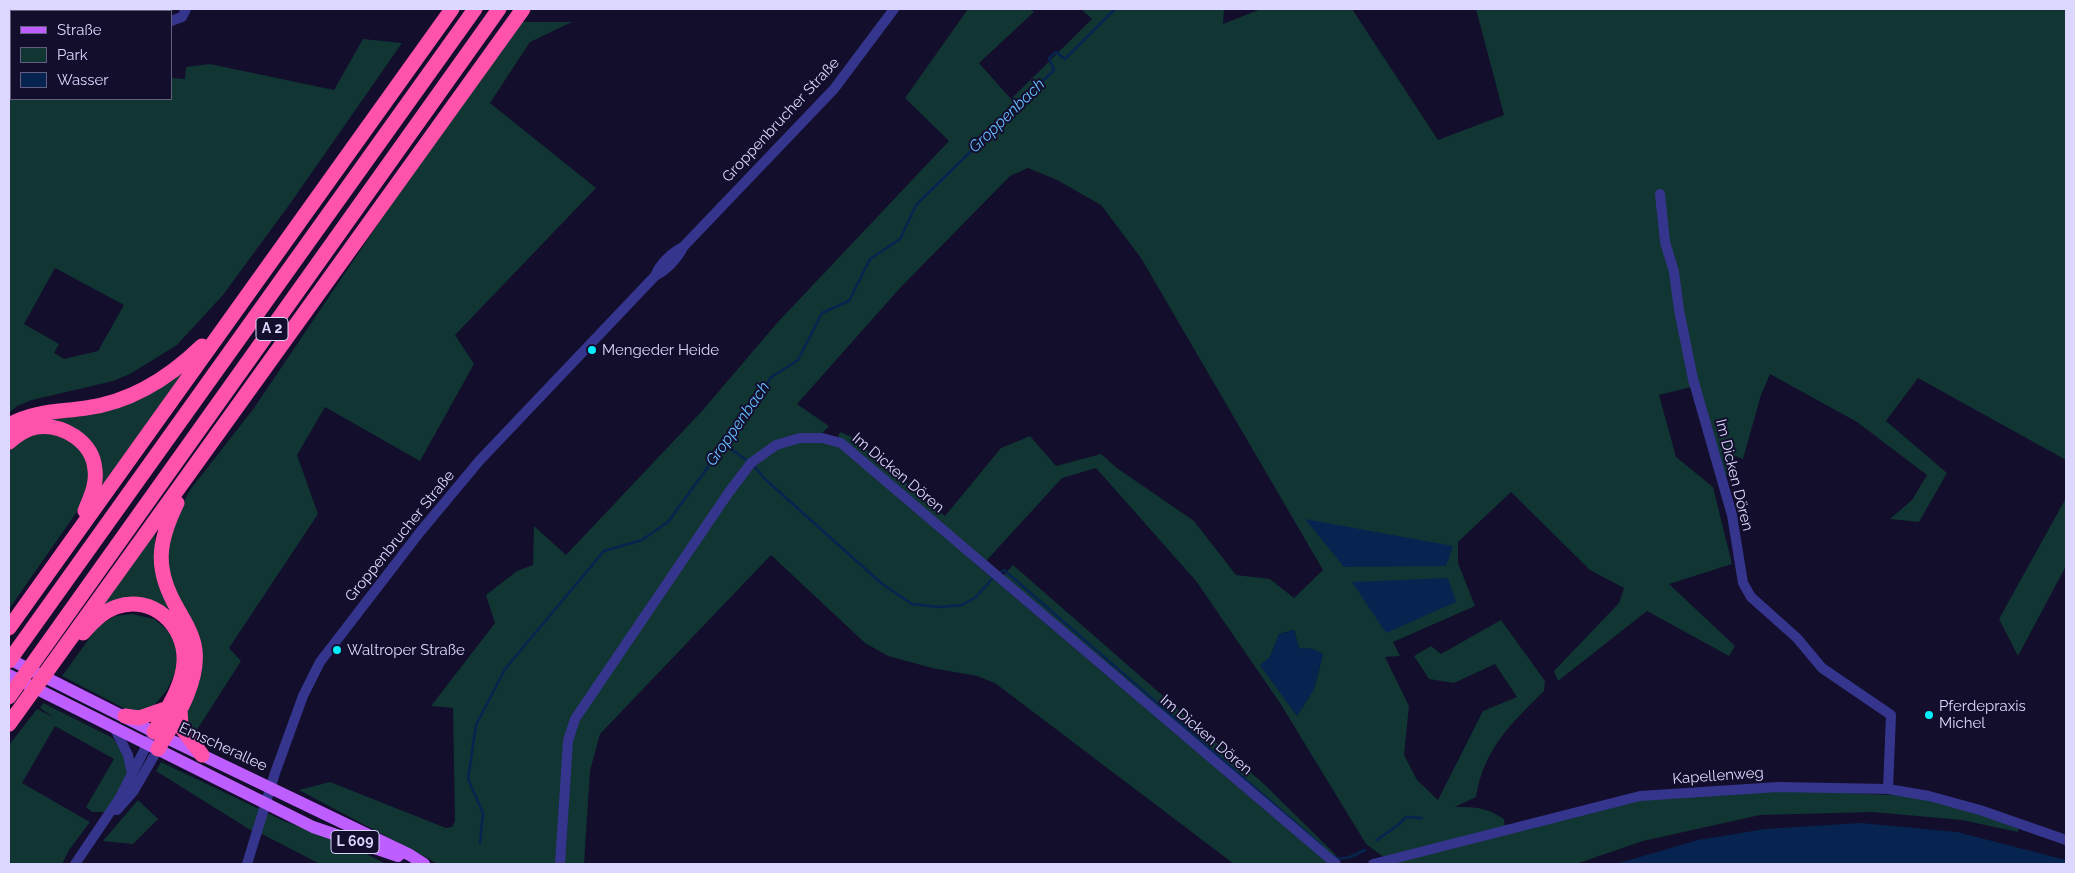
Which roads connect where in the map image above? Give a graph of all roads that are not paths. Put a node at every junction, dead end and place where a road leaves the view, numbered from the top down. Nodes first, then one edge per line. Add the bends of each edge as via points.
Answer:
1 (31, 9) edge
2 (37, 9) edge
3 (186, 9) edge
4 (452, 9) edge
5 (475, 9) edge
6 (499, 9) edge
7 (523, 9) edge
8 (894, 9) edge
9 (9, 10) edge
10 (50, 10) edge
11 (172, 21) edge
12 (1660, 194) dead end
13 (231, 317) junction
14 (9, 425) edge
15 (9, 442) edge
16 (196, 463) junction
17 (76, 535) junction
18 (9, 628) edge
19 (59, 656) junction
20 (9, 660) edge
21 (9, 675) edge
22 (9, 697) edge
23 (174, 706) junction
24 (13, 719) edge
25 (119, 722) junction
26 (156, 741) junction
27 (202, 755) junction
28 (132, 774) junction
29 (1888, 789) junction
30 (105, 821) junction
31 (2066, 840) edge
32 (75, 864) edge
33 (247, 864) edge
34 (423, 864) edge
35 (560, 864) edge
36 (1336, 864) edge
37 (1373, 864) edge

1 - 9 street
2 - 10 street
3 - 11 street via 182,17
4 - 13 highway
5 - 20 highway, A 2
6 - 22 highway, A 2
7 - 16 highway
8 - 33 street, Groppenbrucher Straße via 834,89 684,246 672,253 655,276 480,460 320,662 303,696 274,773
12 - 29 street, Im Dicken Dören via 1665,242 1674,272 1692,371 1732,516 1743,583 1751,596 1797,638 1822,668 1891,715
13 - 14 highway via 188,359 140,393 102,406 31,415
13 - 17 highway
15 - 17 highway via 21,432 46,427 68,432 89,452 94,462 95,482
16 - 19 highway
16 - 23 highway via 168,522 160,550 164,582 186,622 195,649 193,675
17 - 18 highway
19 - 23 highway via 94,622 116,608 135,604 156,610 176,628 184,651
19 - 24 highway
20 - 25 main road, Emscherallee / L 609
21 - 25 main road, Emscherallee / L 609
23 - 25 highway
23 - 26 highway
23 - 27 highway via 181,728
25 - 26 main road, Emscherallee / L 609
25 - 28 street
26 - 27 main road, Emscherallee / L 609
26 - 28 street
26 - 30 street via 124,804
26 - 34 main road, Emscherallee / L 609 via 250,796 320,830
27 - 34 main road, Emscherallee / L 609
28 - 30 street
29 - 31 street, Kapellenweg via 1980,810
29 - 37 street, Kapellenweg via 1778,787 1640,796
30 - 32 street
35 - 36 street, Im Dicken Dören via 568,741 575,719 751,463 788,440 822,438 841,443 862,459

